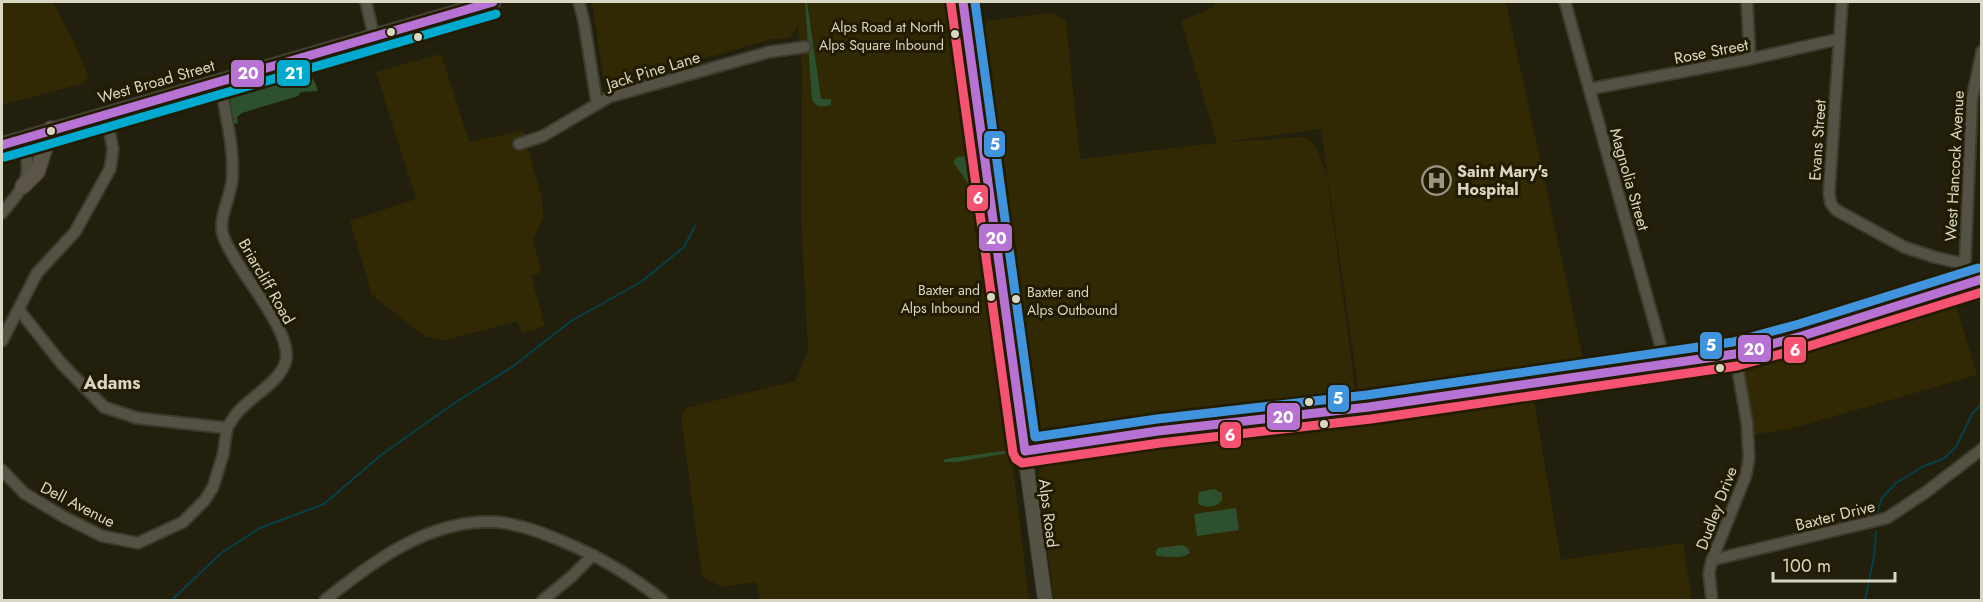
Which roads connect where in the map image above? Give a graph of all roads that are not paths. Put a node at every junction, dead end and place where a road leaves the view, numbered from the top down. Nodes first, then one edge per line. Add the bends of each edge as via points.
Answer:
1 (366, 2) edge
2 (493, 2) edge
3 (579, 2) edge
4 (963, 2) edge
5 (1565, 2) edge
6 (1747, 2) edge
7 (1842, 2) edge
8 (374, 37) junction
9 (1839, 39) junction
10 (805, 47) dead end
11 (1982, 51) edge
12 (1750, 59) junction
13 (220, 82) junction
14 (1589, 89) junction
15 (597, 104) junction
16 (106, 114) junction
17 (51, 129) junction
18 (22, 139) junction
19 (519, 144) dead end
20 (2, 145) edge
21 (23, 186) junction
22 (2, 213) edge
23 (1965, 264) junction
24 (1982, 279) edge
25 (1968, 283) junction
26 (19, 310) junction
27 (2, 341) edge
28 (1735, 354) junction
29 (1666, 365) junction
30 (227, 428) junction
31 (1982, 449) edge
32 (1025, 451) junction
33 (2, 470) edge
34 (593, 555) junction
35 (1712, 560) junction
36 (325, 600) edge
37 (543, 600) edge
38 (662, 600) edge
39 (1045, 600) edge
40 (1712, 600) edge

1 - 8 street
2 - 8 main road, West Broad Street
3 - 15 street
4 - 32 main road, Alps Road
5 - 14 street, Magnolia Street
6 - 12 street
7 - 9 street, Evans Street
8 - 13 main road, West Broad Street
9 - 12 street, Rose Street
9 - 23 street, Evans Street via 1831,204 1904,247
10 - 15 street, Jack Pine Lane via 769,52 609,97
11 - 23 street, West Hancock Avenue via 1972,99
12 - 14 street, Rose Street
13 - 16 main road, West Broad Street
13 - 30 street, Briarcliff Road via 232,154 232,182 222,234 274,320 286,354 279,373 237,412
14 - 29 street, Magnolia Street
15 - 19 street, Jack Pine Lane via 543,136
16 - 17 main road, West Broad Street
16 - 26 street via 113,149 110,169 83,221 38,273
17 - 18 main road, West Broad Street
17 - 21 main road via 37,172
18 - 20 main road, West Broad Street
18 - 21 street via 28,164
21 - 22 street
23 - 25 street, West Hancock Avenue
24 - 25 main road
25 - 28 main road
26 - 27 street
26 - 30 street via 61,363 104,407 137,418
28 - 29 main road
28 - 35 street, Dudley Drive via 1749,458
29 - 32 main road
30 - 33 street, Dell Avenue via 223,455 205,500 183,522 138,543 102,536 64,517 24,493
31 - 35 street, Baxter Drive via 1887,518
32 - 39 main road, Alps Road
34 - 36 street via 536,530 482,522 458,525 428,533 390,552
34 - 37 street
34 - 38 street
35 - 40 street, Dudley Drive

